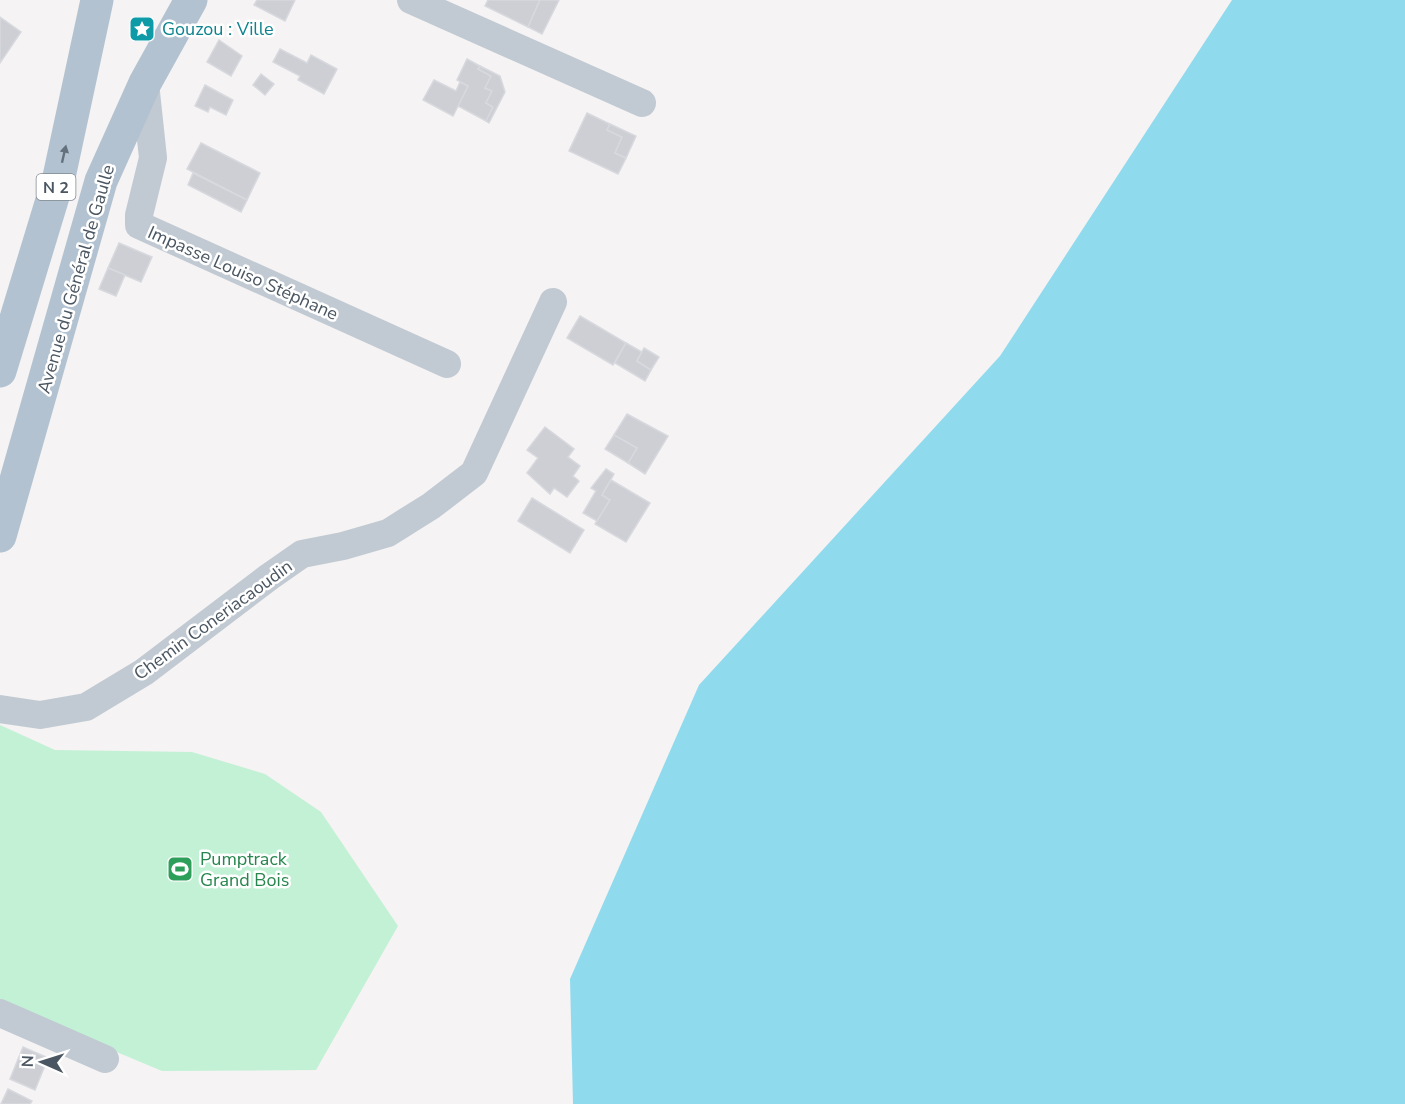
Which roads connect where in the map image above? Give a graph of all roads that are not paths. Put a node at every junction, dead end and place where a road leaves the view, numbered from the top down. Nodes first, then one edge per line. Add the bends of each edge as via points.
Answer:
1 (74, 0) edge
2 (97, 0) edge
3 (191, 0) edge
4 (411, 0) edge
5 (145, 83) junction
6 (642, 103) dead end
7 (553, 302) dead end
8 (0, 354) edge
9 (447, 364) dead end
10 (0, 371) edge
11 (0, 536) edge
12 (0, 709) edge
13 (0, 1013) edge
14 (105, 1059) dead end

1 - 8 main road, N 2
10 -> 2 main road, N 2 via 59,177
3 - 5 main road, Avenue du Général de Gaulle
4 - 6 street
5 - 9 street, Impasse Louiso Stéphane via 153,158 138,225
5 - 11 main road, Avenue du Général de Gaulle via 101,180
7 - 12 street, Chemin Coneriacaoudin via 474,473 431,506 388,533 302,554 144,672 86,707 40,715
13 - 14 street

